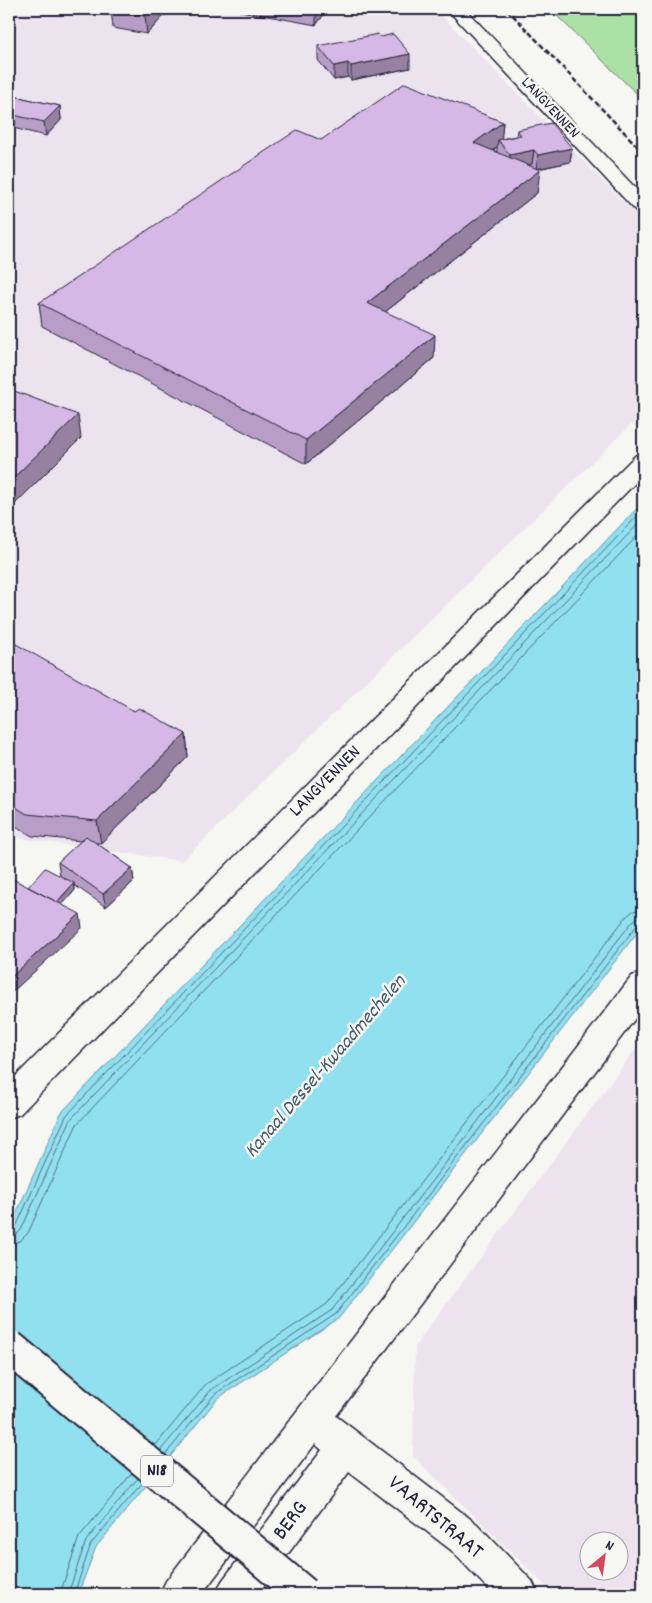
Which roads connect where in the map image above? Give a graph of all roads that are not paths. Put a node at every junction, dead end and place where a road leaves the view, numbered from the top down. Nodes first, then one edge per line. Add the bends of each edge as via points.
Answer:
1 (456, 9) edge
2 (643, 207) edge
3 (643, 461) edge
4 (643, 985) edge
5 (9, 1104) edge
6 (9, 1347) edge
7 (313, 1419) junction
8 (346, 1447) junction
9 (179, 1594) edge
10 (235, 1594) edge
11 (304, 1594) edge
12 (519, 1594) edge

1 - 2 street, LANGVENNEN
3 - 5 street, LANGVENNEN
4 - 7 street
6 - 11 street, N18, bridge
7 - 8 street, VAARTSTRAAT
7 - 9 street
8 - 10 street, BERG
8 - 12 street, VAARTSTRAAT via 464,1536

